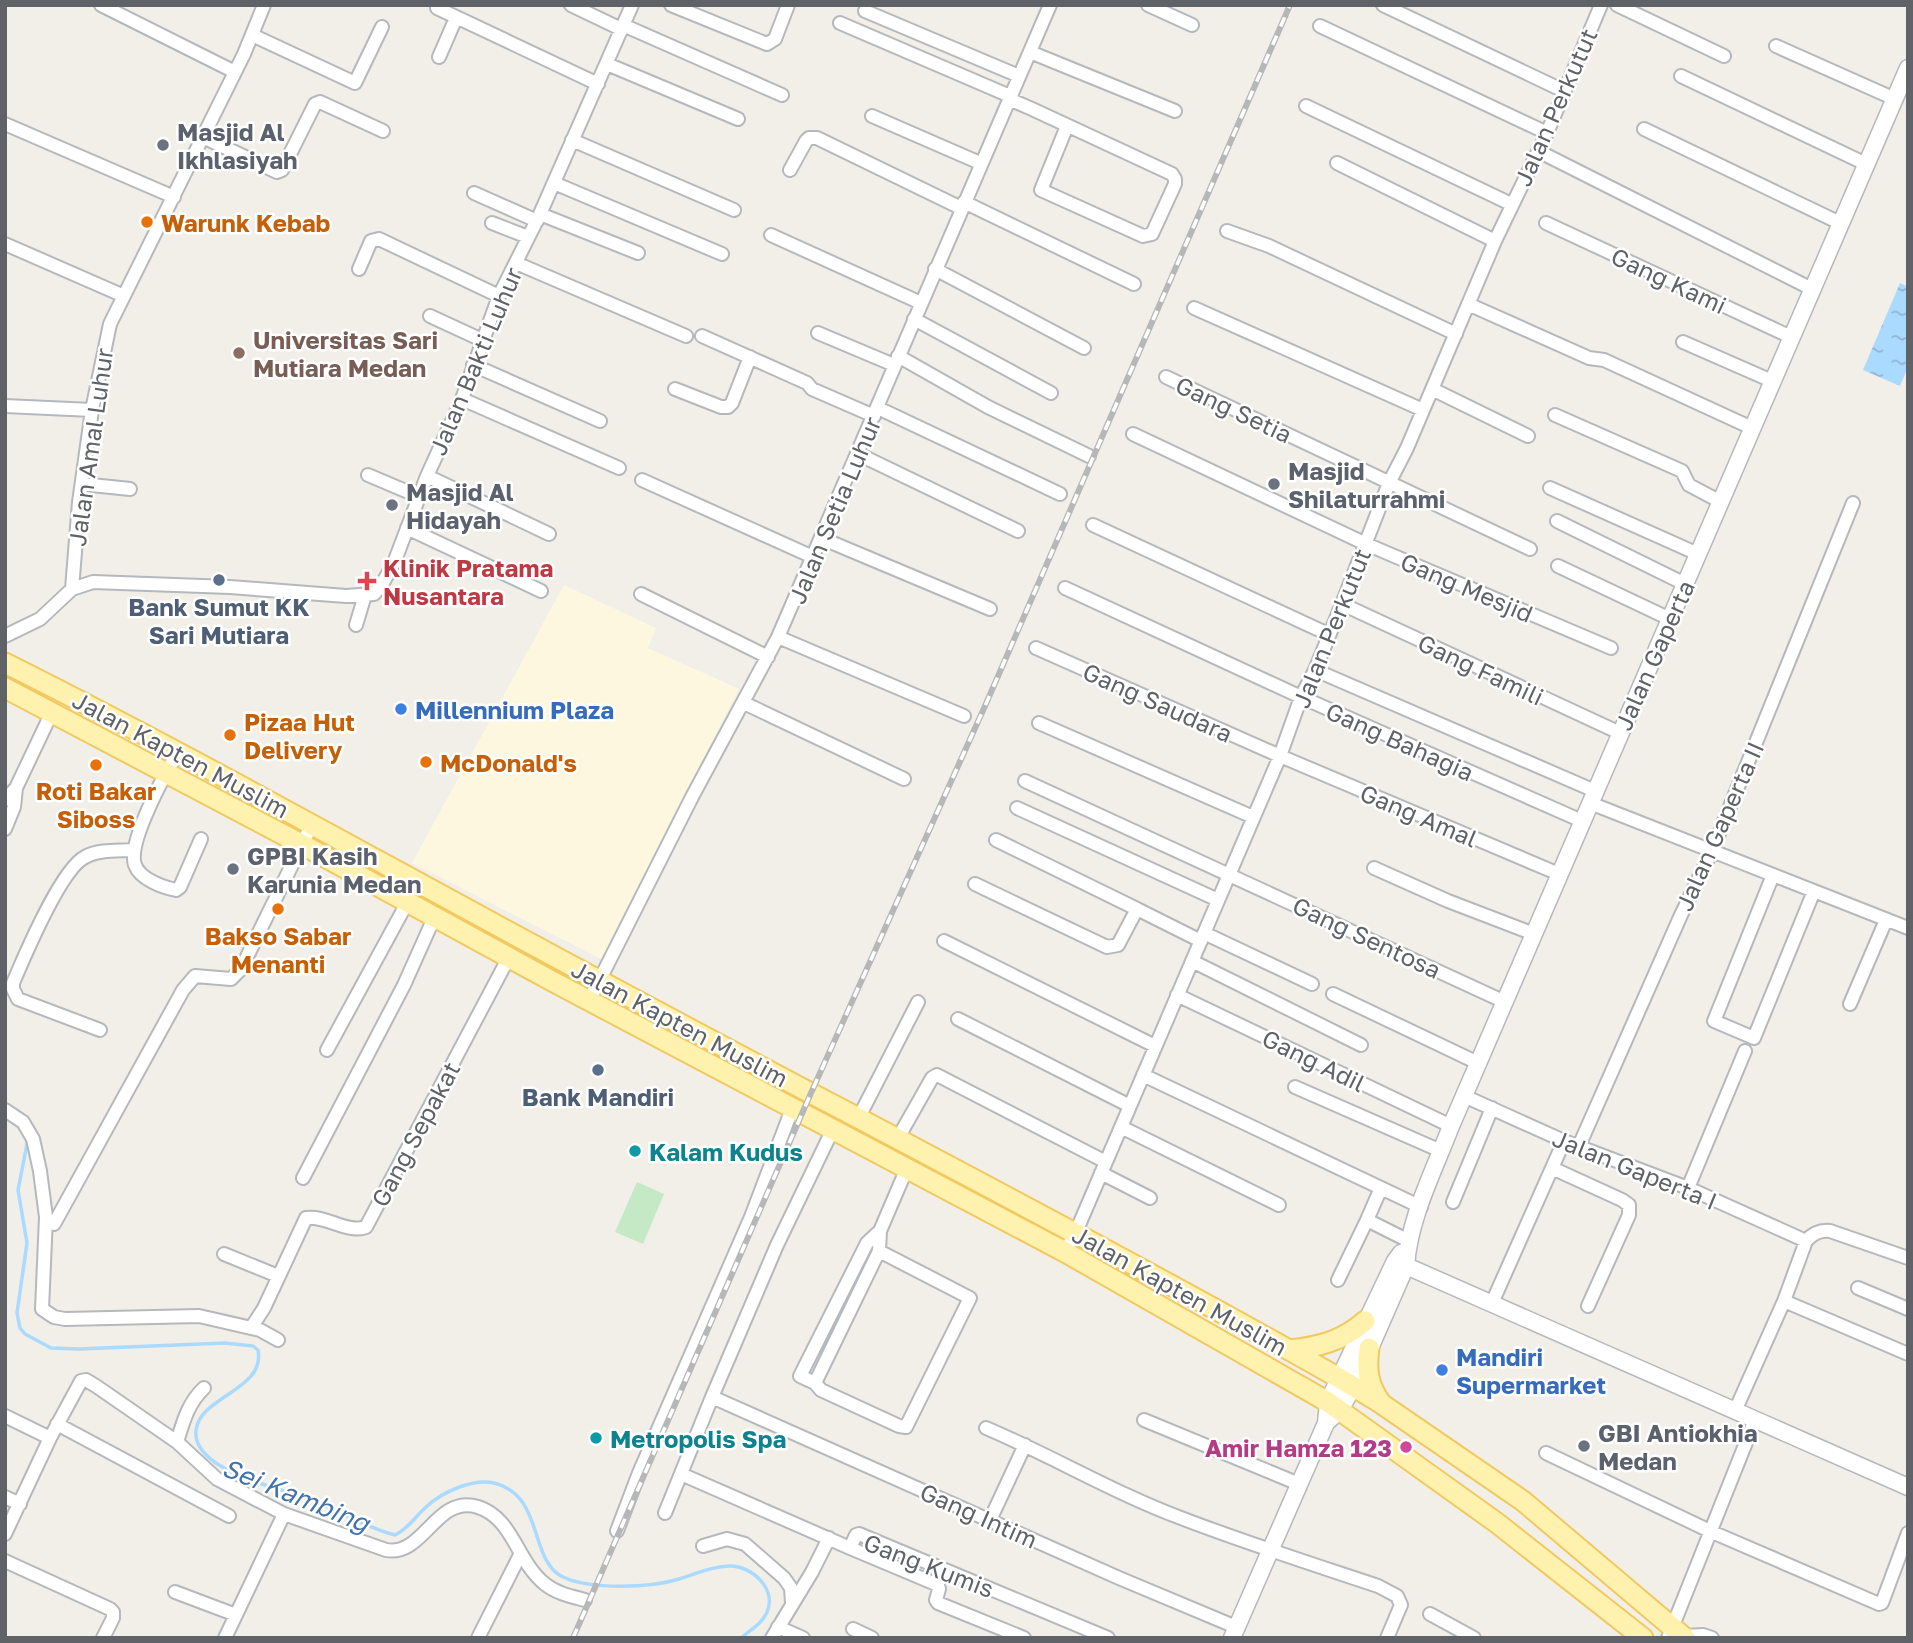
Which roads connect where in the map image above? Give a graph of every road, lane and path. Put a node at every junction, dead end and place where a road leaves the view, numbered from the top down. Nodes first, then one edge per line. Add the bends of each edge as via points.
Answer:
1 (102, 5) edge
2 (264, 5) edge
3 (571, 5) edge
4 (632, 5) edge
5 (671, 5) edge
6 (788, 5) edge
7 (1050, 5) edge
8 (1148, 5) edge
9 (1383, 5) edge
10 (1601, 5) edge
11 (1618, 5) edge
12 (437, 8) dead end
13 (865, 11) dead end
14 (456, 18) junction
15 (840, 23) dead end
16 (1192, 25) dead end
17 (1320, 26) dead end
18 (382, 27) dead end
19 (622, 27) junction
20 (252, 35) junction
21 (1776, 46) dead end
22 (1030, 52) junction
23 (1724, 56) dead end
24 (439, 57) dead end
25 (607, 64) junction
26 (1908, 68) edge
27 (235, 72) junction
28 (1019, 76) junction
29 (1681, 76) dead end
30 (598, 84) junction
31 (1564, 91) junction
32 (782, 95) dead end
33 (1010, 98) junction
34 (1895, 99) junction
35 (1306, 106) dead end
36 (1175, 111) dead end
37 (872, 116) dead end
38 (738, 119) dead end
39 (5, 124) edge
40 (1067, 126) junction
41 (1644, 129) dead end
42 (383, 131) dead end
43 (1547, 133) junction
44 (203, 137) junction
45 (572, 140) junction
46 (1538, 151) junction
47 (980, 163) junction
48 (1337, 163) dead end
49 (1866, 164) junction
50 (790, 170) dead end
51 (554, 183) junction
52 (474, 193) dead end
53 (174, 197) junction
54 (1511, 204) junction
55 (962, 205) junction
56 (734, 210) dead end
57 (539, 217) junction
58 (492, 223) dead end
59 (1546, 223) dead end
60 (1840, 223) junction
61 (1227, 231) dead end
62 (771, 235) dead end
63 (528, 237) junction
64 (1495, 242) junction
65 (5, 244) edge
66 (638, 253) dead end
67 (722, 254) dead end
68 (516, 263) junction
69 (359, 269) dead end
70 (935, 269) junction
71 (1134, 284) dead end
72 (1812, 289) junction
73 (124, 296) junction
74 (499, 296) junction
75 (920, 303) junction
76 (1468, 304) junction
77 (1194, 308) dead end
78 (430, 316) dead end
79 (914, 319) junction
80 (818, 333) dead end
81 (1456, 334) junction
82 (686, 336) dead end
83 (702, 336) dead end
84 (1791, 337) junction
85 (482, 340) junction
86 (1683, 342) dead end
87 (1084, 348) dead end
88 (750, 357) junction
89 (896, 361) junction
90 (473, 365) junction
91 (1166, 377) dead end
92 (1772, 381) junction
93 (1432, 388) junction
94 (675, 389) dead end
95 (1051, 393) dead end
96 (462, 399) junction
97 (5, 405) edge
98 (92, 410) junction
99 (1423, 410) junction
100 (876, 412) junction
101 (1555, 415) dead end
102 (600, 421) dead end
103 (1752, 428) junction
104 (1133, 434) dead end
105 (1528, 436) dead end
106 (858, 454) junction
107 (1089, 456) dead end
108 (619, 468) dead end
109 (368, 475) dead end
110 (427, 477) junction
111 (642, 480) dead end
112 (1389, 483) junction
113 (82, 484) junction
114 (1550, 488) dead end
115 (130, 489) dead end
116 (1060, 494) dead end
117 (420, 498) junction
118 (1721, 502) junction
119 (1853, 503) dead end
120 (1557, 521) dead end
121 (1093, 524) dead end
122 (407, 528) junction
123 (1018, 531) dead end
124 (549, 534) dead end
125 (821, 538) junction
126 (1366, 544) junction
127 (1530, 549) dead end
128 (1698, 554) junction
129 (813, 557) junction
130 (1558, 566) dead end
131 (1685, 584) junction
132 (1065, 588) dead end
133 (72, 589) junction
134 (541, 591) dead end
135 (641, 594) dead end
136 (365, 596) junction
137 (1342, 604) junction
138 (990, 609) dead end
139 (1670, 619) junction
140 (356, 625) dead end
141 (1328, 634) junction
142 (5, 636) edge
143 (778, 637) junction
144 (1036, 648) dead end
145 (1611, 648) dead end
146 (768, 657) junction
147 (5, 663) edge
148 (1315, 670) junction
149 (5, 688) edge
150 (1301, 697) junction
151 (744, 703) junction
152 (52, 712) junction
153 (964, 716) dead end
154 (1039, 723) dead end
155 (1620, 733) junction
156 (178, 753) junction
157 (1280, 756) junction
158 (166, 772) junction
159 (904, 779) dead end
160 (1025, 781) dead end
161 (16, 788) junction
162 (1593, 797) junction
163 (5, 800) edge
164 (1017, 808) dead end
165 (1253, 817) junction
166 (1582, 821) junction
167 (312, 824) junction
168 (5, 829) edge
169 (201, 839) dead end
170 (996, 841) dead end
171 (303, 845) junction
172 (133, 850) junction
173 (1712, 851) junction
174 (1374, 868) dead end
175 (1229, 873) junction
176 (1559, 874) junction
177 (1773, 875) junction
178 (975, 884) dead end
179 (1814, 891) junction
180 (1218, 900) junction
181 (407, 903) junction
182 (1137, 909) junction
183 (434, 918) junction
184 (1886, 920) junction
185 (1908, 928) edge
186 (1534, 934) junction
187 (1202, 937) junction
188 (944, 941) dead end
189 (509, 957) junction
190 (1192, 961) junction
191 (600, 981) junction
192 (1312, 984) dead end
193 (1333, 994) dead end
194 (1177, 995) junction
195 (589, 1001) junction
196 (918, 1002) dead end
197 (1505, 1002) junction
198 (1850, 1004) dead end
199 (958, 1019) dead end
200 (100, 1030) dead end
201 (1361, 1045) dead end
202 (1155, 1046) junction
203 (327, 1050) dead end
204 (1745, 1051) dead end
205 (1478, 1063) junction
206 (1143, 1075) junction
207 (1295, 1087) dead end
208 (1464, 1096) junction
209 (1130, 1106) junction
210 (1492, 1108) junction
211 (792, 1109) junction
212 (5, 1110) edge
213 (859, 1117) junction
214 (1451, 1126) junction
215 (1121, 1127) junction
216 (833, 1129) junction
217 (898, 1138) junction
218 (1564, 1141) junction
219 (1579, 1146) junction
220 (1441, 1151) junction
221 (1103, 1167) junction
222 (907, 1168) junction
223 (1552, 1168) junction
224 (303, 1178) dead end
225 (1381, 1188) junction
226 (1688, 1188) junction
227 (1150, 1198) dead end
228 (1453, 1202) dead end
229 (1279, 1205) dead end
230 (1421, 1207) junction
231 (1367, 1220) junction
232 (54, 1224) dead end
233 (880, 1231) junction
234 (1076, 1232) junction
235 (1806, 1241) junction
236 (1408, 1243) junction
237 (879, 1251) junction
238 (1065, 1252) junction
239 (224, 1254) dead end
240 (1908, 1258) edge
241 (1400, 1263) junction
242 (278, 1276) junction
243 (1338, 1280) dead end
244 (847, 1283) junction
245 (1858, 1288) dead end
246 (860, 1290) junction
247 (1784, 1300) junction
248 (1492, 1303) junction
249 (1588, 1306) dead end
250 (1908, 1309) edge
251 (1365, 1321) junction
252 (827, 1322) junction
253 (251, 1328) junction
254 (842, 1329) junction
255 (278, 1340) dead end
256 (814, 1348) junction
257 (1369, 1348) junction
258 (1289, 1350) junction
259 (1908, 1354) edge
260 (829, 1355) junction
261 (815, 1383) junction
262 (1346, 1383) junction
263 (204, 1388) dead end
264 (717, 1399) junction
265 (1381, 1404) junction
266 (1334, 1406) junction
267 (1735, 1411) junction
268 (5, 1416) edge
269 (1144, 1420) dead end
270 (1755, 1420) junction
271 (57, 1424) junction
272 (986, 1429) dead end
273 (50, 1438) junction
274 (177, 1442) junction
275 (1025, 1445) junction
276 (1546, 1453) dead end
277 (681, 1474) junction
278 (1299, 1484) junction
279 (1908, 1487) edge
280 (5, 1497) edge
281 (20, 1504) junction
282 (665, 1513) dead end
283 (284, 1514) junction
284 (229, 1516) dead end
285 (990, 1520) junction
286 (617, 1531) dead end
287 (1712, 1532) junction
288 (1908, 1533) edge
289 (5, 1534) edge
290 (829, 1538) junction
291 (704, 1546) dead end
292 (850, 1548) junction
293 (1271, 1549) junction
294 (520, 1555) junction
295 (5, 1561) edge
296 (175, 1592) dead end
297 (584, 1600) dead end
298 (792, 1603) junction
299 (1430, 1614) dead end
300 (236, 1615) junction
301 (853, 1629) dead end
302 (775, 1632) edge
303 (1234, 1632) edge
304 (1678, 1634) edge
305 (227, 1637) edge
306 (103, 1638) edge
307 (478, 1638) edge
308 (803, 1638) edge
309 (872, 1638) edge
310 (1024, 1638) edge
311 (1108, 1638) edge
312 (1387, 1638) edge
313 (1474, 1638) edge
314 (1643, 1638) edge
315 (1712, 1638) edge

1 - 27 street
2 - 20 street, Jalan Amal Luhur
3 - 19 street
4 - 19 street, Jalan Bakti Luhur
5 - 6 street via 767,44 775,39
7 - 22 street, Jalan Setia Luhur
8 - 16 street
9 - 31 street
10 - 31 street, Jalan Perkutut
11 - 23 street
12 - 14 street
13 - 28 street
14 - 24 street
14 - 30 street
15 - 33 street
17 - 43 street
18 - 20 street via 355,83
19 - 25 street, Jalan Bakti Luhur
19 - 32 street
20 - 27 street, Jalan Amal Luhur
21 - 34 street
22 - 28 street, Jalan Setia Luhur
22 - 36 street
25 - 30 street, Jalan Bakti Luhur
25 - 38 street
26 - 34 street, Jalan Gaperta
27 - 44 street, Jalan Amal Luhur
28 - 33 street, Jalan Setia Luhur
29 - 49 street
30 - 45 street, Jalan Bakti Luhur
31 - 43 street, Jalan Perkutut
33 - 40 street
33 - 47 street, Jalan Setia Luhur
34 - 49 street, Jalan Gaperta
35 - 54 street
37 - 47 street
39 - 53 street
40 - 40 street via 1174,176 1175,184 1152,234 1143,236 1041,190
41 - 60 street
42 - 44 street via 315,103 277,172
43 - 46 street, Jalan Perkutut
44 - 53 street, Jalan Amal Luhur
45 - 51 street, Jalan Bakti Luhur
45 - 56 street
46 - 54 street, Jalan Perkutut
46 - 72 street
47 - 55 street, Jalan Setia Luhur
48 - 64 street
49 - 60 street, Jalan Gaperta
50 - 55 street via 806,141 817,138
51 - 57 street, Jalan Bakti Luhur
51 - 67 street
52 - 57 street
53 - 73 street, Jalan Amal Luhur
54 - 64 street, Jalan Perkutut
55 - 70 street, Jalan Setia Luhur
55 - 71 street
57 - 63 street, Jalan Bakti Luhur
57 - 66 street
58 - 63 street
59 - 84 street, Gang Kami
60 - 72 street, Jalan Gaperta
61 - 81 street via 1269,246
62 - 75 street
63 - 68 street, Jalan Bakti Luhur
64 - 76 street, Jalan Perkutut
65 - 73 street
68 - 74 street, Jalan Bakti Luhur
68 - 82 street
69 - 74 street via 371,241 379,239
70 - 75 street, Jalan Setia Luhur
70 - 87 street
72 - 84 street, Jalan Gaperta
73 - 98 street, Jalan Amal Luhur via 110,324
74 - 85 street, Jalan Bakti Luhur
75 - 79 street, Jalan Setia Luhur
76 - 81 street, Jalan Perkutut
76 - 103 street
77 - 99 street
78 - 85 street
79 - 89 street, Jalan Setia Luhur
79 - 95 street
80 - 89 street
81 - 93 street, Jalan Perkutut
83 - 88 street
84 - 92 street, Jalan Gaperta
85 - 90 street, Jalan Bakti Luhur
86 - 92 street
88 - 94 street via 728,407
88 - 100 street via 812,389
89 - 100 street, Jalan Setia Luhur
89 - 107 street
90 - 96 street, Jalan Bakti Luhur
90 - 102 street
91 - 112 street, Gang Setia
92 - 103 street, Jalan Gaperta
93 - 99 street, Jalan Perkutut
93 - 105 street
96 - 108 street
96 - 110 street, Jalan Bakti Luhur
97 - 98 street
98 - 113 street, Jalan Amal Luhur
99 - 112 street, Jalan Perkutut
100 - 106 street, Jalan Setia Luhur
100 - 116 street
101 - 118 street via 1682,471 1689,485
103 - 118 street, Jalan Gaperta
104 - 126 street, Gang Mesjid
106 - 123 street
106 - 125 street, Jalan Setia Luhur
109 - 117 street
110 - 117 street, Jalan Bakti Luhur
110 - 124 street
111 - 129 street
112 - 126 street, Jalan Perkutut
112 - 127 street, Gang Setia
113 - 115 street
113 - 133 street, Jalan Amal Luhur
114 - 128 street
117 - 122 street, Jalan Bakti Luhur
118 - 128 street, Jalan Gaperta
119 - 173 street, Jalan Gaperta II
120 - 131 street
121 - 141 street
122 - 134 street
122 - 136 street, Jalan Bakti Luhur via 381,586
125 - 129 street, Jalan Setia Luhur
125 - 138 street
126 - 137 street, Jalan Perkutut
126 - 145 street, Gang Mesjid
128 - 131 street, Jalan Gaperta
129 - 143 street, Jalan Setia Luhur
130 - 139 street
131 - 139 street, Jalan Gaperta
132 - 150 street, Gang Bahagia
133 - 136 street via 113,582
133 - 142 street via 40,619
135 - 146 street
136 - 140 street
137 - 141 street, Jalan Perkutut
137 - 155 street, Gang Famili
139 - 155 street, Jalan Gaperta
141 - 148 street, Jalan Perkutut
143 - 146 street, Jalan Setia Luhur
143 - 153 street
144 - 157 street, Gang Saudara
146 - 151 street, Jalan Setia Luhur
147 - 156 main road, Jalan Kapten Muslim
148 - 150 street, Jalan Perkutut
148 - 162 street
149 - 152 main road, Jalan Kapten Muslim
150 - 157 street, Jalan Perkutut
150 - 166 street, Gang Bahagia
151 - 159 street
151 - 191 street, Jalan Setia Luhur
152 - 158 main road, Jalan Kapten Muslim
152 - 161 street
154 - 165 street
155 - 162 street, Jalan Gaperta
156 - 158 street
156 - 167 main road, Jalan Kapten Muslim
157 - 165 street, Jalan Perkutut
157 - 176 street, Gang Amal
158 - 171 main road, Jalan Kapten Muslim
158 - 172 street
160 - 175 street, Gang Sentosa
161 - 163 street
161 - 168 street via 15,807
162 - 166 street, Jalan Gaperta
162 - 173 street
164 - 180 street
165 - 175 street, Jalan Perkutut
166 - 176 street, Jalan Gaperta
167 - 171 street
167 - 191 main road, Jalan Kapten Muslim
169 - 172 street via 180,887 173,890 143,877 134,863
170 - 182 street
171 - 181 main road, Jalan Kapten Muslim
171 - 232 street via 241,970 231,979 195,976 183,990
172 - 200 street via 95,853 74,865 33,935 13,983 18,999
173 - 177 street
173 - 219 street, Jalan Gaperta II
174 - 186 street
175 - 180 street, Jalan Perkutut
175 - 197 street, Gang Sentosa
176 - 186 street, Jalan Gaperta
177 - 179 street
177 - 179 street via 1714,1021 1754,1038
178 - 182 street via 1107,947 1118,944
179 - 184 street
180 - 187 street, Jalan Perkutut
181 - 183 main road, Jalan Kapten Muslim
181 - 203 street
182 - 187 street
183 - 189 main road, Jalan Kapten Muslim
183 - 224 street
184 - 185 street
184 - 198 street
186 - 197 street, Jalan Gaperta
187 - 190 street, Jalan Perkutut
187 - 192 street
188 - 202 street
189 - 195 main road, Jalan Kapten Muslim
189 - 242 street, Gang Sepakat via 366,1227 306,1219
190 - 194 street, Jalan Perkutut
190 - 201 street
191 - 195 street, Jalan Setia Luhur
191 - 213 main road, Jalan Kapten Muslim
193 - 205 street
194 - 202 street, Jalan Perkutut
194 - 214 street, Gang Adil
195 - 211 main road, Jalan Kapten Muslim
196 - 213 street
197 - 205 street, Jalan Gaperta
199 - 209 street
202 - 206 street, Jalan Perkutut
204 - 226 street
205 - 208 street, Jalan Gaperta
206 - 209 street, Jalan Perkutut
206 - 225 street
207 - 220 street
208 - 210 street, Jalan Gaperta I
208 - 214 street, Jalan Gaperta
209 - 215 street, Jalan Perkutut
210 - 218 street, Jalan Gaperta I
210 - 228 street
211 - 216 main road, Jalan Kapten Muslim
211 - 286 street
212 - 253 street via 23,1122 36,1150 46,1217 42,1309 65,1318 199,1317
213 - 217 main road, Jalan Kapten Muslim
214 - 220 street, Jalan Gaperta
215 - 221 street, Jalan Perkutut
215 - 229 street
216 - 222 main road, Jalan Kapten Muslim
216 - 264 street via 777,1245
217 - 221 street via 937,1075
217 - 234 main road, Jalan Kapten Muslim
218 - 219 street, Jalan Gaperta I
218 - 223 street
219 - 226 street, Jalan Gaperta I
220 - 230 street, Jalan Gaperta
221 - 227 street
221 - 234 street, Jalan Perkutut
222 - 233 street
222 - 238 main road, Jalan Kapten Muslim
223 - 248 street
223 - 249 street via 1629,1205 1629,1215
225 - 230 street
225 - 231 street
226 - 235 street, Jalan Gaperta I
230 - 236 street, Jalan Gaperta
231 - 236 street
231 - 243 street
233 - 237 street
233 - 244 street via 867,1243
234 - 238 street, Jalan Perkutut
234 - 258 main road, Jalan Kapten Muslim
235 - 240 street via 1816,1233 1830,1231
235 - 247 street
236 - 241 street, Jalan Gaperta
237 - 246 street
237 - 261 street via 970,1300 906,1427 821,1390
238 - 266 main road, Jalan Kapten Muslim
239 - 242 street
241 - 248 street
241 - 251 street, Jalan Gaperta
241 - 257 street, Jalan Gaperta
242 - 253 street, Gang Sepakat
244 - 246 street
244 - 252 street
245 - 250 street
246 - 254 street
247 - 259 street
247 - 267 street
248 - 267 street
251 - 258 main road via 1331,1343
251 - 262 street, Jalan Gaperta
252 - 254 street
252 - 256 street
253 - 255 street
254 - 260 street
256 - 260 street
256 - 261 street via 800,1376
257 - 262 street, Jalan Gaperta
257 - 265 main road via 1369,1382
258 - 262 main road, Jalan Kapten Muslim
260 - 261 street
262 - 265 main road, Jalan Kapten Muslim
262 - 266 street, Jalan Gaperta
263 - 274 street via 187,1411
264 - 277 street
264 - 285 street, Gang Intim
265 - 304 main road, Jalan Kapten Muslim via 1523,1501
266 - 278 street, Jalan Gaperta
266 - 314 main road, Jalan Kapten Muslim via 1497,1523
267 - 270 street
268 - 273 street
269 - 278 street
270 - 279 street
270 - 287 street
271 - 273 street
271 - 274 street via 78,1385 86,1380
271 - 284 street
272 - 275 street
273 - 281 street
274 - 283 street via 217,1479
275 - 285 street
275 - 293 street via 1139,1501
276 - 287 street
277 - 282 street
277 - 290 street, Gang Kumis
278 - 293 street
280 - 281 street
281 - 289 street
283 - 294 street via 396,1552 450,1508 477,1507 502,1522
283 - 300 street
285 - 303 street, Gang Intim
287 - 288 street via 1879,1604
287 - 304 street
290 - 292 street, Gang Kumis
290 - 298 street
291 - 298 street via 727,1539 744,1544 784,1578
292 - 310 street via 938,1585 938,1603
292 - 311 street, Gang Kumis via 859,1534
293 - 303 street
293 - 312 street via 1378,1586 1397,1597 1401,1610
294 - 297 street via 544,1583
294 - 307 street
295 - 306 street via 110,1609 113,1618
296 - 300 street
298 - 302 street
299 - 313 street
300 - 305 street
301 - 309 street
302 - 308 street
304 - 315 street

